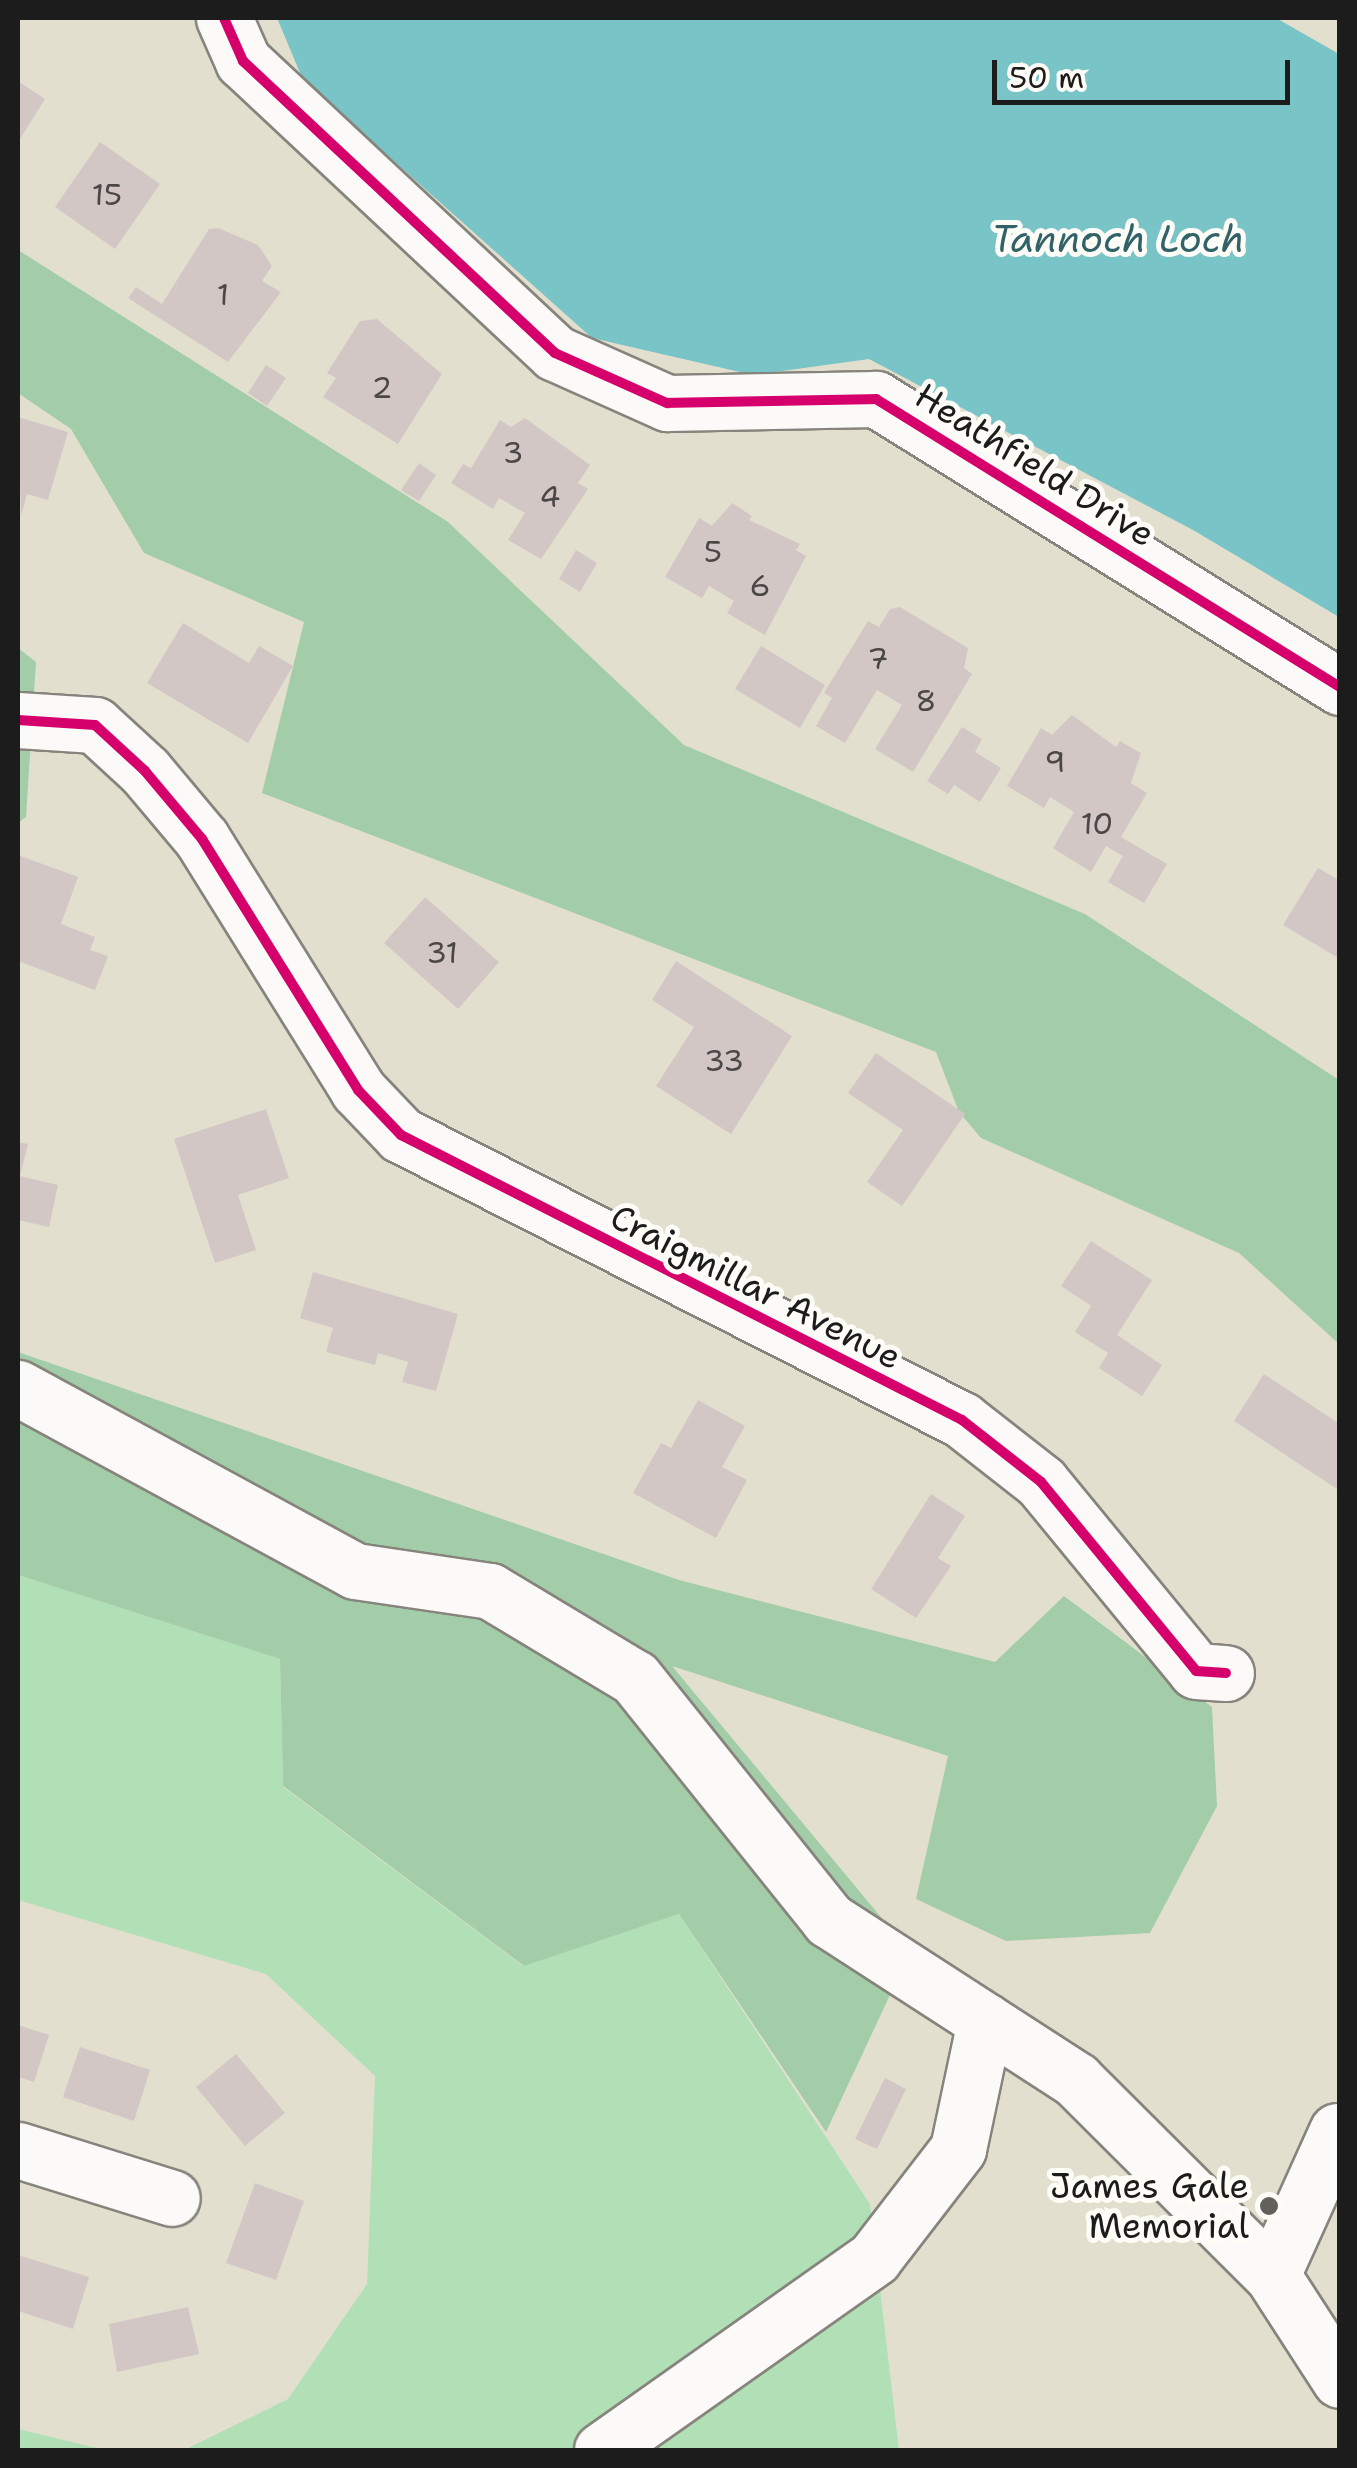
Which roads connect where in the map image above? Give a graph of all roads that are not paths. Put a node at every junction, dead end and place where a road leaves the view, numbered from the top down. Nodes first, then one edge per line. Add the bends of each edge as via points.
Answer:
1 (224, 18) edge
2 (1340, 687) edge
3 (18, 720) edge
4 (18, 1388) edge
5 (1226, 1673) dead end
6 (985, 2021) junction
7 (1337, 2131) dead end
8 (18, 2150) edge
9 (172, 2198) dead end
10 (1272, 2275) junction
11 (1340, 2380) edge
12 (602, 2450) edge

1 - 2 street, Heathfield Drive via 243,61 555,353 666,403 876,399
3 - 5 street, Craigmillar Avenue via 95,725 145,772 202,839 358,1090 401,1135 962,1420 1041,1482 1196,1670
4 - 6 street via 356,1571 490,1591 635,1678 829,1920
6 - 10 street via 1076,2080
6 - 12 street via 958,2149 874,2258
7 - 10 street
8 - 9 street
10 - 11 street

